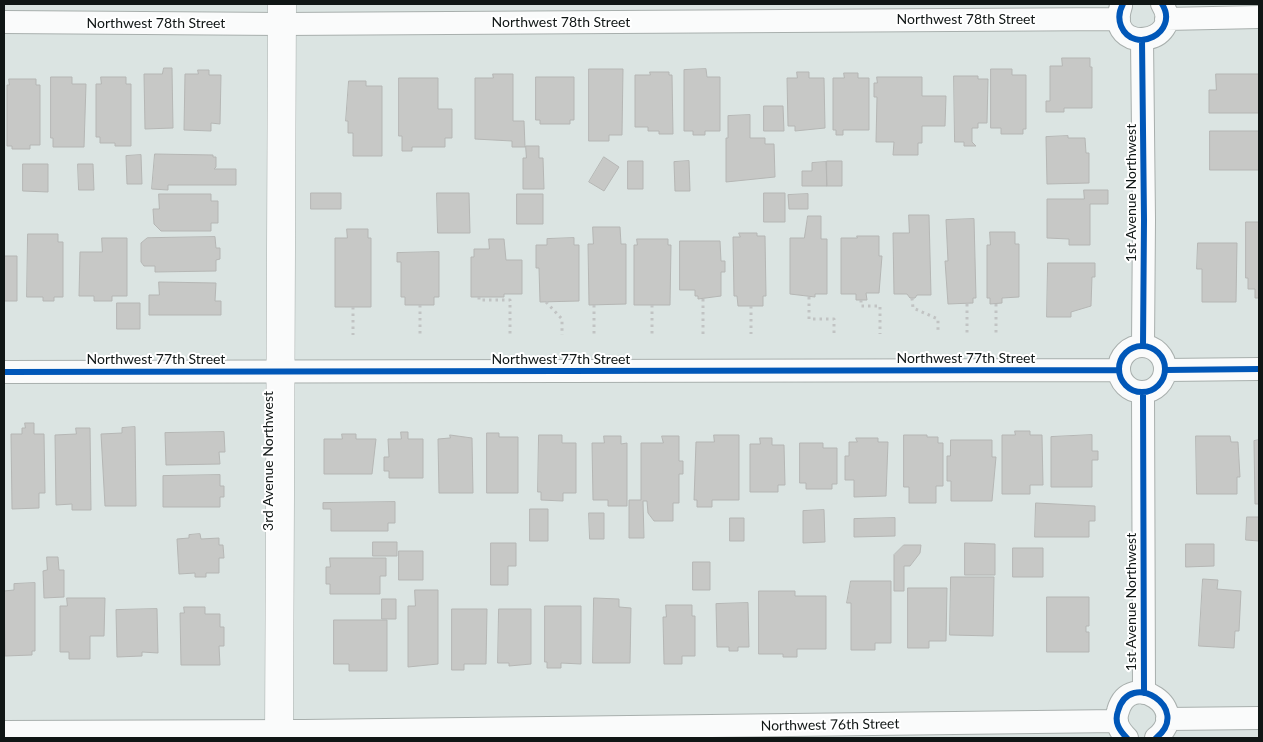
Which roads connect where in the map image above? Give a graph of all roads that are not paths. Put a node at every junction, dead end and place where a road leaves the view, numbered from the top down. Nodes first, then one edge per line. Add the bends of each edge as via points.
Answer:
1 (1121, 11) edge
2 (1164, 11) edge
3 (282, 14) edge
4 (1259, 17) edge
5 (4, 22) edge
6 (1142, 40) junction
7 (1143, 346) junction
8 (1259, 369) edge
9 (1118, 370) junction
10 (1165, 370) junction
11 (4, 372) edge
12 (280, 372) junction
13 (1143, 392) junction
14 (1144, 692) junction
15 (1259, 718) edge
16 (1162, 729) edge
17 (1122, 730) edge
18 (4, 732) edge
19 (279, 735) edge

1 - 3 street, Northwest 78th Street
1 - 6 street via 1122,29
2 - 4 street
2 - 6 street via 1162,30 1150,39
3 - 5 street, Northwest 78th Street
3 - 12 street, 3rd Avenue Northwest
6 - 7 street, 1st Avenue Northwest
7 - 9 street via 1135,346 1123,355
7 - 10 street via 1157,351
8 - 10 street
9 - 12 street, Northwest 77th Street
9 - 13 street via 1124,384
10 - 13 street via 1160,384
11 - 12 street, Northwest 77th Street
12 - 19 street, 3rd Avenue Northwest
13 - 14 street, 1st Avenue Northwest
14 - 16 street via 1160,700 1165,707
14 - 17 street via 1130,695 1119,707
15 - 16 street
17 - 19 street, Northwest 76th Street
18 - 19 street, Northwest 76th Street

